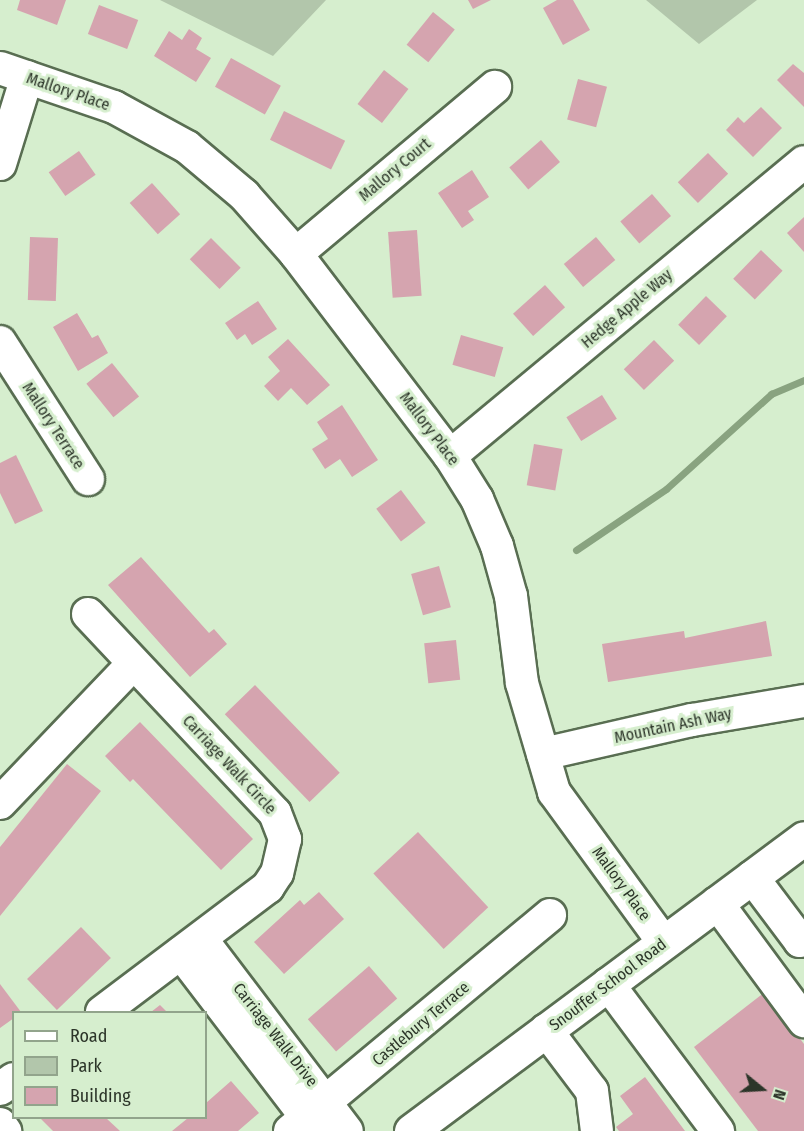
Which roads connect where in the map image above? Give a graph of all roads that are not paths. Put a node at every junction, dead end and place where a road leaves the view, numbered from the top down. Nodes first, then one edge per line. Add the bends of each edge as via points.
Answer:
1 (13, 73) edge
2 (495, 87) dead end
3 (804, 162) edge
4 (0, 164) edge
5 (296, 254) junction
6 (0, 342) edge
7 (450, 456) junction
8 (88, 479) dead end
9 (88, 614) dead end
10 (134, 664) junction
11 (804, 701) edge
12 (543, 754) junction
13 (0, 803) edge
14 (804, 838) edge
15 (752, 877) junction
16 (717, 903) junction
17 (550, 915) dead end
18 (803, 942) edge
19 (664, 943) junction
20 (191, 946) junction
21 (608, 984) junction
22 (103, 1011) edge
23 (804, 1021) edge
24 (546, 1030) junction
25 (12, 1080) edge
26 (0, 1089) edge
27 (311, 1121) edge
28 (0, 1124) edge
29 (5, 1131) edge
30 (348, 1131) edge
31 (411, 1131) edge
32 (597, 1131) edge
33 (718, 1131) edge

1 - 4 street
1 - 5 street, Mallory Place via 114,107 187,147 244,195
2 - 5 street, Mallory Court
3 - 7 street, Hedge Apple Way
5 - 7 street, Mallory Place
6 - 8 street, Mallory Terrace
7 - 12 street, Mallory Place via 477,499 497,546 511,596 522,683
9 - 10 street, Carriage Walk Circle
10 - 13 street
10 - 20 street, Carriage Walk Circle via 282,824 283,857 268,887
11 - 12 street, Mountain Ash Way via 692,720
12 - 19 street, Mallory Place via 554,792
14 - 15 main road, Snouffer School Road
15 - 16 main road, Snouffer School Road
15 - 18 street
16 - 19 main road, Snouffer School Road
16 - 23 street
17 - 27 street, Castlebury Terrace
19 - 21 main road, Snouffer School Road
20 - 22 street, Carriage Walk Circle
20 - 27 street, Carriage Walk Drive
21 - 24 main road, Snouffer School Road
21 - 33 street
24 - 31 main road, Snouffer School Road
24 - 32 street via 592,1091
25 - 26 street
27 - 30 street, Carriage Walk Drive
28 - 29 street

